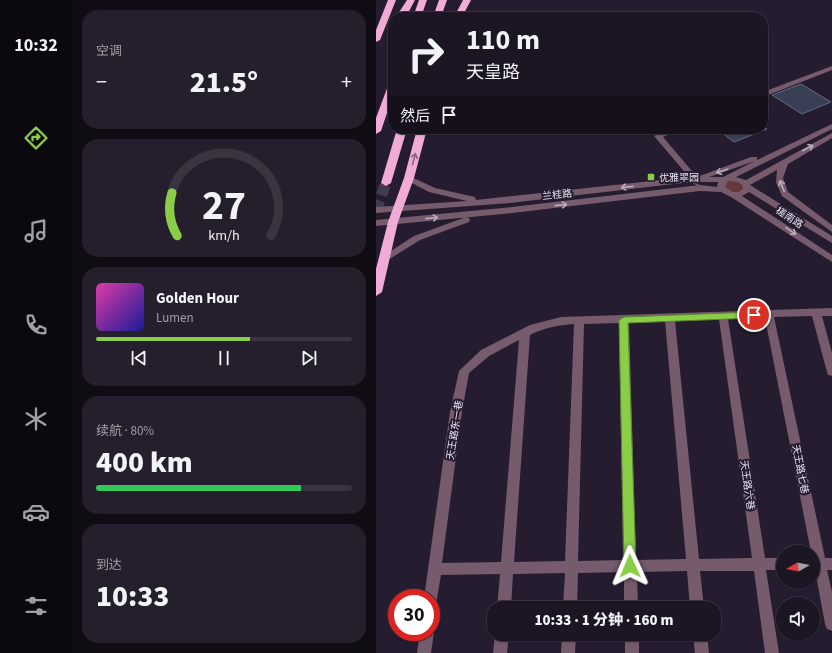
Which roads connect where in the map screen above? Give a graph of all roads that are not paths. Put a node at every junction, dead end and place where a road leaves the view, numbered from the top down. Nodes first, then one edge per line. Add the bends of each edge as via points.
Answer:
1 (392, 0) edge
2 (411, 0) edge
3 (423, 0) edge
4 (443, 0) edge
5 (462, 0) edge
6 (467, 0) edge
7 (405, 12) edge
8 (418, 12) edge
9 (439, 12) edge
10 (456, 12) edge
11 (461, 12) edge
12 (388, 25) edge
13 (380, 30) junction
14 (376, 40) edge
15 (832, 68) edge
16 (768, 93) edge
17 (388, 97) edge
18 (832, 126) edge
19 (376, 130) edge
20 (401, 134) edge
21 (421, 134) edge
22 (664, 134) edge
23 (832, 135) edge
24 (785, 149) junction
25 (785, 161) junction
26 (409, 178) junction
27 (694, 179) junction
28 (726, 180) junction
29 (386, 183) tunnel mouth
30 (747, 185) junction
31 (700, 188) junction
32 (723, 190) junction
33 (681, 191) junction
34 (734, 195) junction
35 (510, 200) junction
36 (398, 208) junction
37 (376, 210) edge
38 (512, 210) junction
39 (773, 219) junction
40 (393, 222) junction
41 (376, 224) edge
42 (832, 229) edge
43 (832, 240) edge
44 (385, 258) junction
45 (832, 259) edge
46 (376, 292) edge
47 (832, 312) edge
48 (816, 313) junction
49 (769, 315) junction
50 (724, 316) junction
51 (670, 318) junction
52 (624, 320) junction
53 (579, 321) junction
54 (526, 332) junction
55 (832, 372) edge
56 (776, 564) edge
57 (822, 564) edge
58 (759, 565) junction
59 (630, 566) junction
60 (694, 566) junction
61 (571, 567) junction
62 (507, 568) junction
63 (435, 569) junction
64 (432, 589) edge
65 (505, 601) edge
66 (570, 601) edge
67 (631, 601) edge
68 (697, 601) edge
69 (832, 624) edge
70 (426, 641) edge
71 (501, 641) edge
72 (569, 641) edge
73 (632, 641) edge
74 (701, 641) edge
75 (424, 653) edge
76 (500, 653) edge
77 (568, 653) edge
78 (632, 653) edge
79 (702, 653) edge
80 (772, 653) edge

1 - 13 highway
2 - 7 highway
3 - 8 highway
4 - 9 highway
5 - 10 highway
6 - 11 highway
12 - 13 highway
13 - 14 highway
15 - 16 street
17 - 19 highway
18 - 24 street, 兰桂路
20 - 29 highway
26 -> 21 highway
22 - 27 street via 658,136
25 -> 23 street
24 -> 27 street
24 - 28 street, 兰桂路
25 - 30 street
42 -> 25 street via 785,194 779,179
26 - 35 street via 432,190 468,198
26 - 36 highway
27 - 28 street, 兰桂路
27 - 31 street
27 -> 35 street, 兰桂路
28 - 30 street, 槎南路 via 740,180
28 - 32 street via 721,185
30 - 34 street via 743,194
30 - 43 street, 槎南路
31 - 32 street, 兰桂路
31 - 33 street, 兰桂路
32 - 34 street, 槎南路
38 -> 33 street, 兰桂路
33 - 39 street via 727,199
34 - 39 street, 槎南路
35 - 36 street, 兰桂路
36 - 37 street, 兰桂路
36 - 40 highway
40 -> 38 street, 兰桂路
38 - 44 street via 459,221 417,238
39 -> 45 street, 槎南路
40 - 41 street, 兰桂路
40 - 44 highway
44 - 46 highway
47 - 48 street, 天王路东一巷
48 - 49 street, 天王路东一巷
48 - 55 street
49 - 50 street, 天王路东一巷
49 - 57 street, 天王路七巷
50 - 51 street, 天王路东一巷
50 - 58 street, 天王路六巷
51 - 52 street, 天王路东一巷
51 - 60 street
52 - 53 street, 天王路东一巷
52 - 59 street
53 - 54 street, 天王路东一巷 via 561,321
53 - 61 street
54 - 62 street
54 - 63 street, 天王路东一巷 via 485,353 464,371
56 - 58 street
57 - 69 street, 天王路七巷
58 - 60 street
58 - 80 street, 天王路六巷
59 - 60 street
59 - 61 street
59 - 67 street
60 - 68 street
61 - 62 street
61 - 66 street
62 - 63 street
62 - 65 street
63 - 64 street, 天王路东一巷
70 - 75 street
71 - 76 street
72 - 77 street
73 - 78 street
74 - 79 street

